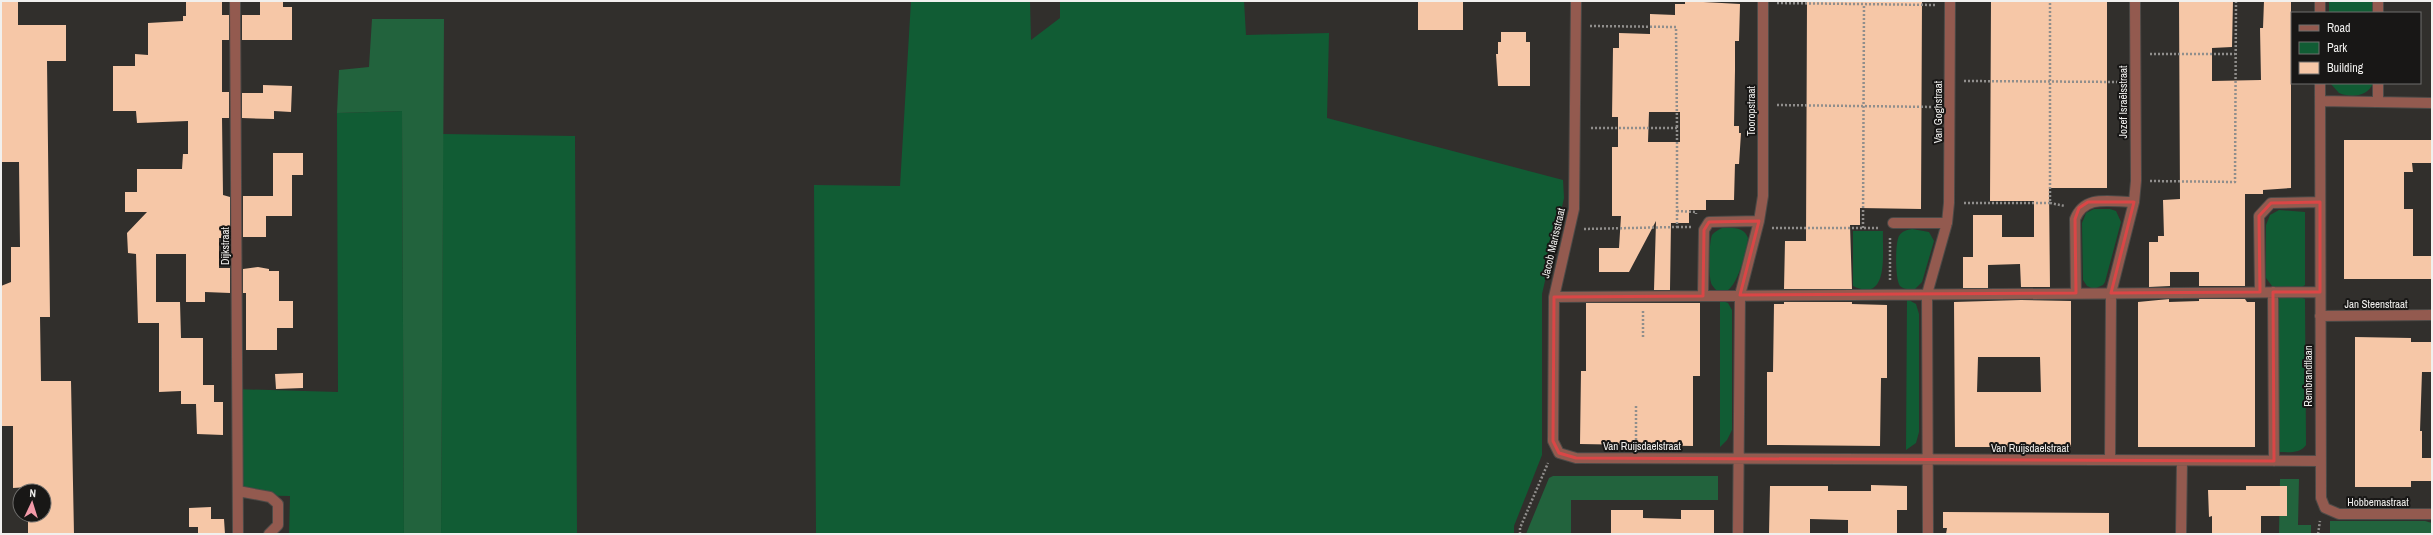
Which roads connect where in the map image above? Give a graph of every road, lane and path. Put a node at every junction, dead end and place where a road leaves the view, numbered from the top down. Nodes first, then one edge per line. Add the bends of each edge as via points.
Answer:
1 (235, 1) edge
2 (1576, 1) edge
3 (2050, 1) edge
4 (2135, 1) edge
5 (2236, 1) edge
6 (2320, 1) edge
7 (2378, 1) edge
8 (1763, 2) edge
9 (1950, 3) edge
10 (1864, 4) junction
11 (2320, 12) edge
12 (2378, 12) edge
13 (1576, 26) junction
14 (2135, 54) junction
15 (2236, 54) junction
16 (1950, 81) junction
17 (2050, 82) junction
18 (2135, 82) junction
19 (2320, 84) edge
20 (2378, 84) edge
21 (2320, 101) junction
22 (2378, 102) junction
23 (2432, 102) edge
24 (1763, 105) junction
25 (1864, 106) junction
26 (1950, 108) junction
27 (1575, 128) junction
28 (1677, 128) junction
29 (2136, 182) junction
30 (2134, 202) junction
31 (2320, 202) junction
32 (1949, 203) junction
33 (1677, 211) junction
34 (1696, 220) dead end
35 (1759, 222) junction
36 (1892, 223) junction
37 (1947, 223) junction
38 (1863, 228) junction
39 (1570, 230) junction
40 (2260, 292) junction
41 (2273, 292) junction
42 (2320, 292) junction
43 (2076, 293) junction
44 (2111, 293) junction
45 (1879, 294) junction
46 (1926, 294) junction
47 (1740, 295) junction
48 (1643, 296) junction
49 (1703, 296) junction
50 (1554, 297) junction
51 (2432, 315) edge
52 (2320, 316) junction
53 (1643, 337) dead end
54 (1636, 406) dead end
55 (1559, 453) junction
56 (1636, 457) junction
57 (1739, 458) junction
58 (1927, 459) junction
59 (2110, 460) junction
60 (2182, 461) junction
61 (2274, 461) junction
62 (2320, 461) junction
63 (238, 492) junction
64 (2432, 514) edge
65 (238, 534) edge
66 (269, 534) edge
67 (1520, 534) edge
68 (1738, 534) edge
69 (1928, 534) edge
70 (2181, 534) edge

1 - 63 street, Dijkstraat
2 - 13 street, Jacob Marisstraat
3 - 17 path
4 - 14 street, Jozef Israëlsstraat
5 - 15 path
6 - 11 street
7 - 12 street
8 - 10 path
8 - 24 street, Tooropstraat
9 - 10 path
9 - 16 street, Van Goghstraat
10 - 25 path
13 - 27 street, Jacob Marisstraat
13 - 28 path via 1676,27
14 - 15 path
14 - 18 street, Jozef Israëlsstraat
15 - 29 path via 2235,182
16 - 17 path
16 - 26 street, Van Goghstraat
17 - 18 path
17 - 32 path via 2050,203
18 - 29 street, Jozef Israëlsstraat
19 - 21 street, Rembrandtlaan
20 - 22 street
21 - 22 street
21 - 31 street, Rembrandtlaan
22 - 23 street
24 - 25 path
24 - 35 street, Tooropstraat via 1762,196
25 - 26 path
25 - 38 path
26 - 32 street, Van Goghstraat
27 - 28 path
27 - 39 street, Jacob Marisstraat via 1574,209
28 - 33 path
29 - 30 street, Jozef Israëlsstraat
30 - 43 street via 2088,202 2079,208 2075,219
30 - 44 street, Jozef Israëlsstraat
31 - 40 street via 2271,203 2259,216
31 - 42 street, Rembrandtlaan
32 - 37 street, Van Goghstraat
33 - 34 path via 1696,212
33 - 39 path via 1677,228
35 - 38 path via 1769,228
35 - 47 street, Tooropstraat
35 - 49 street via 1709,222 1704,230
36 - 37 street
36 - 38 path via 1878,228
36 - 45 path via 1890,280 1879,289
37 - 46 street, Van Goghstraat
39 - 50 street, Jacob Marisstraat
40 - 41 street
40 - 44 street
41 - 42 street
41 - 61 street
42 - 52 street, Rembrandtlaan
43 - 44 street
43 - 46 street
44 - 59 street, Jozef Israëlsstraat
45 - 46 street
45 - 47 street
46 - 58 street, Van Goghstraat
47 - 49 street
47 - 57 street, Tooropstraat
48 - 49 street
48 - 50 street
48 - 53 path
50 - 55 street, Jacob Marisstraat via 1553,441
51 - 52 street, Jan Steenstraat
52 - 62 street, Rembrandtlaan
54 - 56 path
55 - 56 street, Van Ruijsdaelstraat via 1576,458
55 - 67 path via 1546,465 1520,528
56 - 57 street, Van Ruijsdaelstraat
57 - 58 street, Van Ruijsdaelstraat
57 - 68 street
58 - 59 street, Van Ruijsdaelstraat
58 - 69 street, Van Goghstraat
59 - 60 street, Van Ruijsdaelstraat
60 - 61 street, Van Ruijsdaelstraat
60 - 70 street
61 - 62 street, Van Ruijsdaelstraat
62 - 64 street, Hobbemastraat via 2321,498 2325,508 2339,514
63 - 65 street, Dijkstraat
63 - 66 street via 270,497 278,504 278,525

